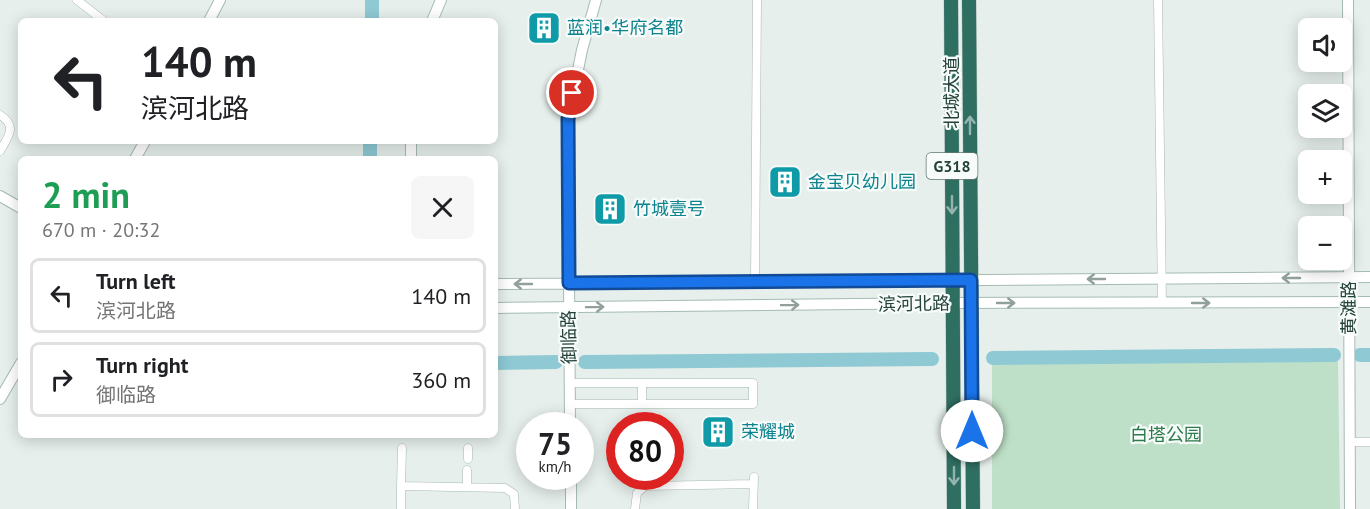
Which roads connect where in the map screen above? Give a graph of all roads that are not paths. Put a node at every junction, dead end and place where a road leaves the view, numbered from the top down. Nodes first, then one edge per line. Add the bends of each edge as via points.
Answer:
1 (77, 0) edge
2 (215, 0) edge
3 (220, 0) edge
4 (441, 0) edge
5 (596, 0) edge
6 (757, 0) edge
7 (951, 0) edge
8 (969, 0) edge
9 (1158, 0) edge
10 (1348, 0) edge
11 (100, 18) edge
12 (206, 18) edge
13 (211, 18) edge
14 (433, 18) edge
15 (0, 115) edge
16 (0, 151) edge
17 (0, 196) edge
18 (18, 206) edge
19 (1370, 277) edge
20 (1349, 278) junction
21 (1161, 279) junction
22 (953, 280) junction
23 (971, 280) junction
24 (755, 282) junction
25 (569, 283) junction
26 (498, 284) edge
27 (1349, 302) junction
28 (1370, 302) edge
29 (953, 303) junction
30 (971, 303) junction
31 (1162, 303) junction
32 (569, 307) junction
33 (498, 308) edge
34 (18, 357) edge
35 (18, 368) edge
36 (570, 382) junction
37 (642, 383) junction
38 (0, 387) edge
39 (0, 399) edge
40 (570, 404) junction
41 (642, 404) junction
42 (570, 412) edge
43 (1350, 442) junction
44 (1370, 442) edge
45 (402, 448) dead end
46 (468, 448) dead end
47 (468, 459) dead end
48 (467, 470) dead end
49 (401, 486) junction
50 (467, 486) junction
51 (571, 490) edge
52 (401, 509) edge
53 (515, 509) edge
54 (571, 509) edge
55 (635, 509) edge
56 (753, 509) edge
57 (954, 509) edge
58 (973, 509) edge
59 (1350, 509) edge

1 - 11 street
2 - 12 street
3 - 13 street
4 - 14 street
5 - 25 street, 御临路 via 568,119
6 - 24 street
7 -> 22 highway, 北城大道 / G318
23 -> 8 highway, 北城大道 / G318
9 - 21 street
10 - 20 street, 黄滩路
15 - 16 street via 8,119 10,134
17 - 18 street
19 - 20 street, 滨河北路
20 -> 21 street, 滨河北路
20 - 27 street, 黄滩路
21 -> 23 street, 滨河北路
21 - 31 street
22 - 23 street, 滨河北路
22 - 24 street, 滨河北路
22 - 29 highway, 北城大道 / G318
23 - 30 highway, 北城大道 / G318
24 - 25 street, 滨河北路
25 -> 26 street, 滨河北路
25 - 32 street, 御临路
27 - 28 street, 滨河北路
31 -> 27 street, 滨河北路
27 - 43 street, 黄滩路
29 - 30 street, 滨河北路
32 -> 29 street, 滨河北路
29 -> 57 highway, 北城大道 / G318
30 -> 31 street, 滨河北路
30 - 58 highway, 北城大道 / G318
32 - 33 street, 滨河北路
32 - 36 street, 御临路
34 - 38 street
35 - 39 street
36 - 37 street
36 - 40 street, 御临路
37 - 41 street
37 - 41 street via 753,383 753,404
40 - 41 street
40 - 42 street, 御临路
43 - 44 street
43 - 59 street, 黄滩路
45 - 49 street
46 - 47 street
48 - 50 street
49 - 50 street
49 - 52 street
50 - 53 street via 510,489
51 - 54 street
55 - 56 street via 637,493 645,486 754,480

